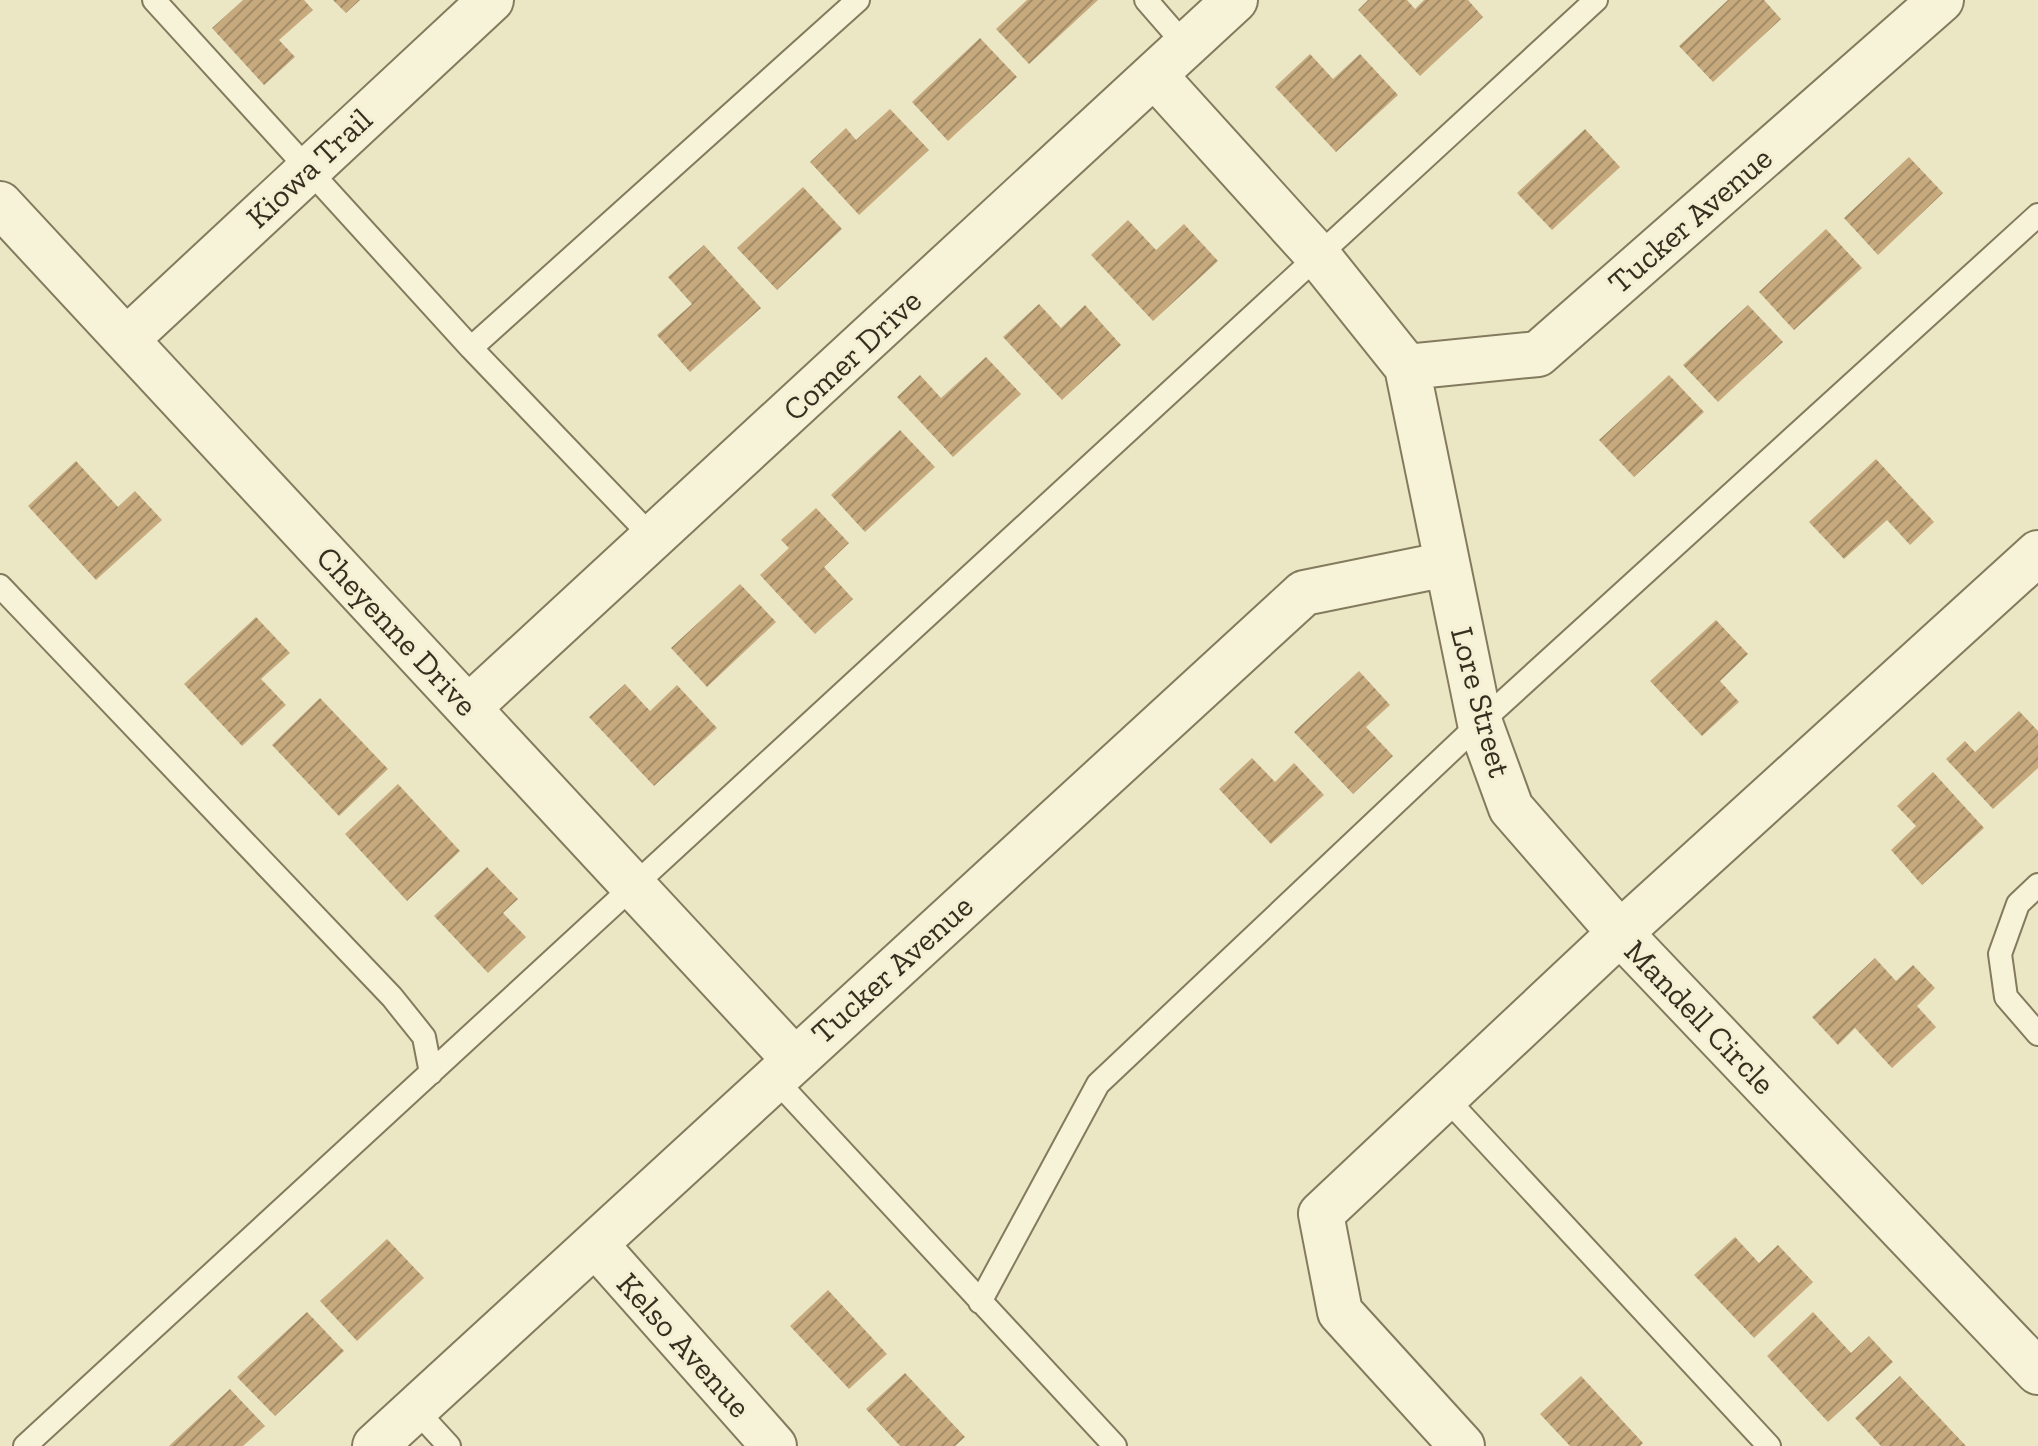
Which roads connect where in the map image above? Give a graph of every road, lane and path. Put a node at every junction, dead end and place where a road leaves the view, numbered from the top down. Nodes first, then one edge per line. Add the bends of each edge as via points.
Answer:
1 (154, 0) edge
2 (491, 0) edge
3 (858, 0) edge
4 (1146, 0) edge
5 (1235, 0) edge
6 (1596, 0) edge
7 (1941, 0) edge
8 (1186, 46) junction
9 (1156, 77) junction
10 (308, 169) junction
11 (0, 204) edge
12 (2038, 215) edge
13 (1319, 257) junction
14 (128, 338) junction
15 (471, 348) junction
16 (1407, 367) junction
17 (653, 538) junction
18 (2038, 553) edge
19 (1447, 564) junction
20 (0, 586) edge
21 (468, 708) junction
22 (1480, 723) junction
23 (2038, 885) edge
24 (636, 886) junction
25 (1620, 933) junction
26 (2038, 1034) edge
27 (783, 1068) junction
28 (431, 1073) junction
29 (1445, 1097) junction
30 (595, 1244) junction
31 (980, 1302) junction
32 (2038, 1372) edge
33 (415, 1409) junction
34 (25, 1446) edge
35 (375, 1446) edge
36 (449, 1446) edge
37 (774, 1446) edge
38 (1115, 1446) edge
39 (1462, 1446) edge
40 (1769, 1446) edge

1 - 10 lane
2 - 10 street, Kiowa Trail
3 - 15 lane
4 - 8 lane
5 - 8 street, Comer Drive
6 - 13 lane
7 - 16 street, Tucker Avenue via 1538,354
8 - 9 street, Comer Drive
9 - 13 street, Lore Street
9 - 17 street, Comer Drive
10 - 14 street, Kiowa Trail
10 - 15 lane
11 - 14 street, Cheyenne Drive
12 - 22 lane
13 - 16 street, Lore Street
13 - 24 lane
14 - 21 street, Cheyenne Drive
15 - 17 lane
16 - 19 street, Lore Street
17 - 21 street, Comer Drive
18 - 25 street, Mandell Circle
19 - 22 street, Lore Street
19 - 27 street, Tucker Avenue via 1304,593
20 - 28 lane via 392,997 424,1037
21 - 24 street, Cheyenne Drive
22 - 25 street, Lore Street via 1511,808
22 - 31 lane via 1098,1084
23 - 26 lane via 2018,904 2000,954 2006,997
24 - 27 street, Cheyenne Drive
24 - 28 lane
25 - 29 street
25 - 32 street, Mandell Circle
27 - 30 street, Tucker Avenue
27 - 31 lane
28 - 34 lane
29 - 39 street via 1321,1214 1340,1312
29 - 40 lane
30 - 33 street, Tucker Avenue
30 - 37 street, Kelso Avenue
31 - 38 lane
33 - 35 street, Tucker Avenue
33 - 36 lane

